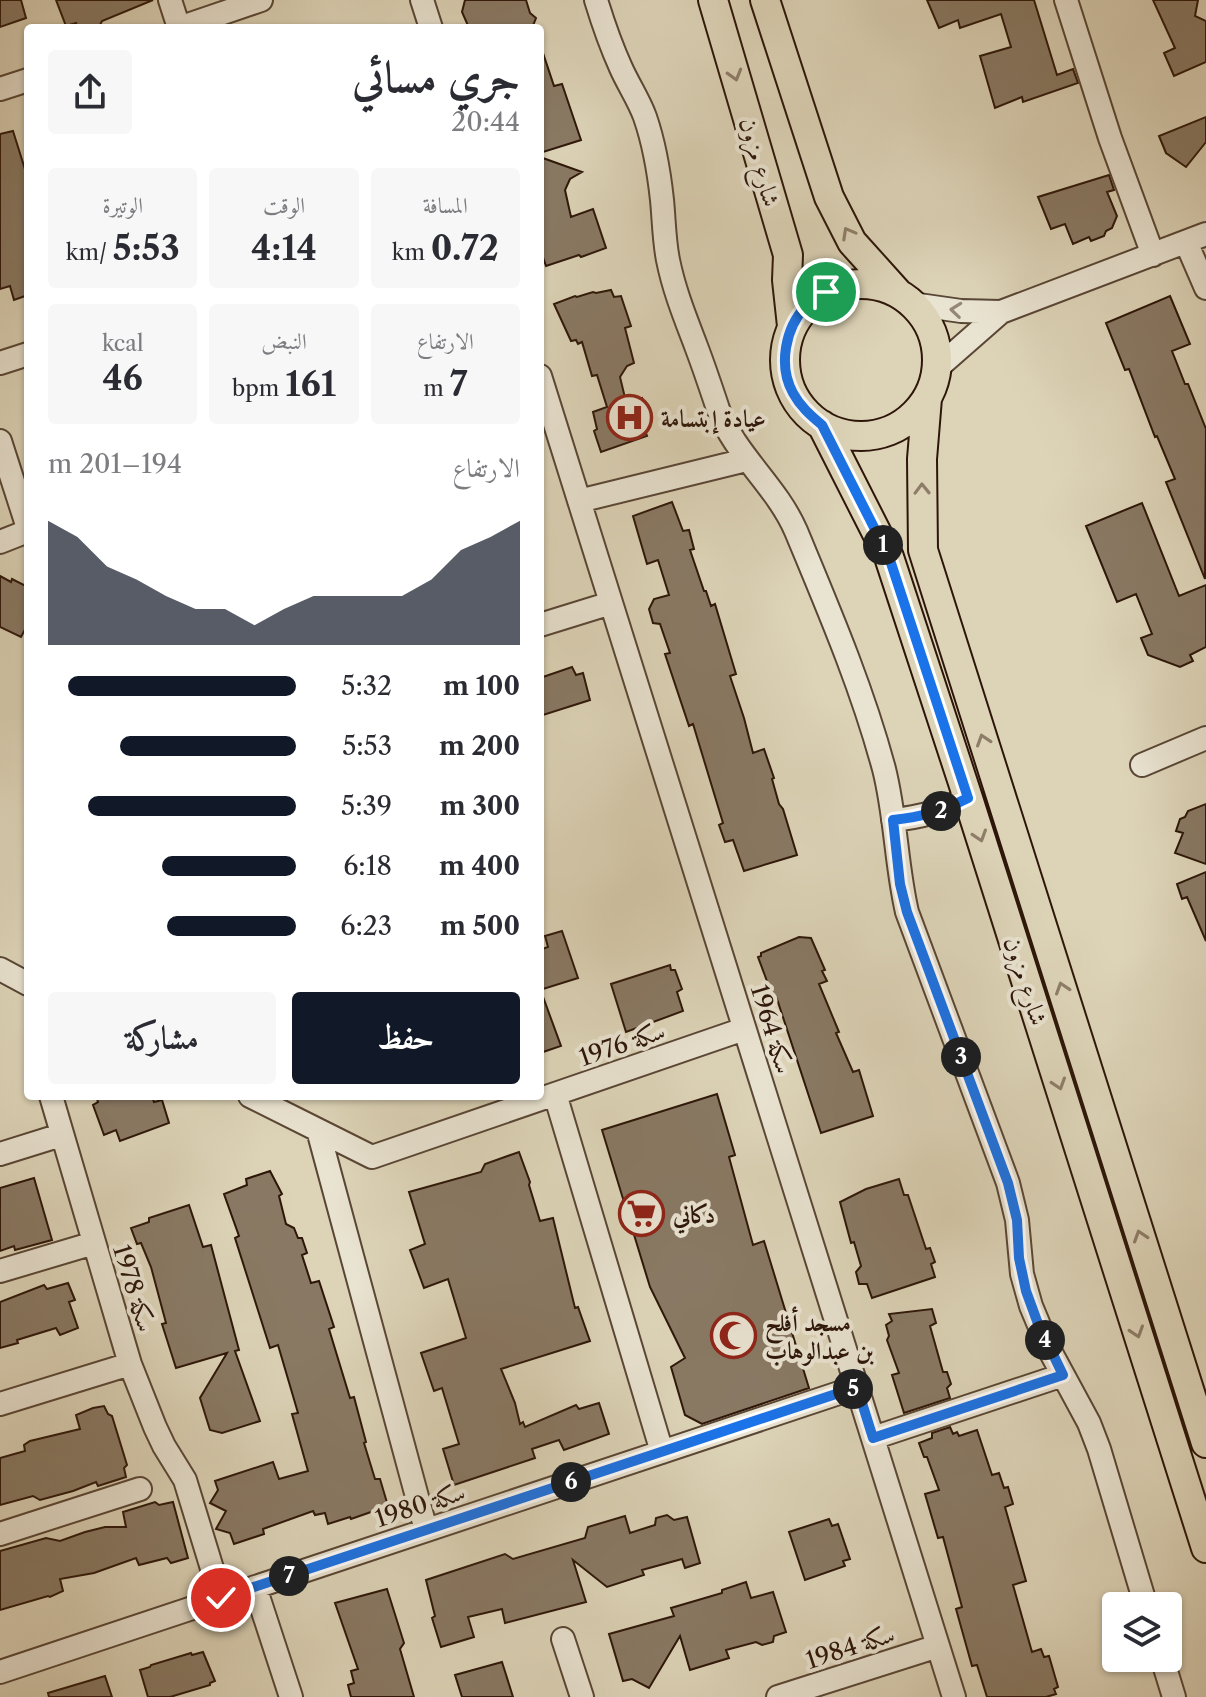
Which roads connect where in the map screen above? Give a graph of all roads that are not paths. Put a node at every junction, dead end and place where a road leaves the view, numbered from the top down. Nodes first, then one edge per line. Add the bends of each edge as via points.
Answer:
1 (170, 0) edge
2 (261, 0) edge
3 (422, 0) edge
4 (596, 0) edge
5 (713, 0) edge
6 (765, 0) edge
7 (1066, 0) edge
8 (178, 24) edge
9 (191, 24) edge
10 (430, 24) edge
11 (24, 81) edge
12 (0, 89) edge
13 (1196, 238) edge
14 (1153, 255) junction
15 (1206, 288) edge
16 (905, 298) junction
17 (1001, 312) junction
18 (792, 326) junction
19 (24, 355) edge
20 (0, 363) edge
21 (936, 369) junction
22 (544, 389) edge
23 (927, 398) junction
24 (822, 425) junction
25 (0, 441) edge
26 (746, 460) junction
27 (579, 501) junction
28 (24, 517) edge
29 (24, 532) edge
30 (0, 542) edge
31 (611, 603) junction
32 (544, 624) edge
33 (1206, 738) edge
34 (1142, 765) dead end
35 (968, 798) junction
36 (893, 820) junction
37 (0, 969) edge
38 (24, 982) edge
39 (744, 1029) junction
40 (555, 1094) junction
41 (544, 1096) edge
42 (52, 1100) edge
43 (258, 1100) edge
44 (508, 1103) edge
45 (318, 1130) junction
46 (61, 1135) junction
47 (0, 1154) edge
48 (94, 1243) junction
49 (0, 1271) edge
50 (130, 1364) junction
51 (1063, 1375) junction
52 (857, 1387) junction
53 (0, 1404) edge
54 (873, 1438) junction
55 (1206, 1443) edge
56 (662, 1452) junction
57 (140, 1489) dead end
58 (426, 1530) junction
59 (0, 1534) edge
60 (1206, 1548) edge
61 (255, 1587) junction
62 (1142, 1592) edge
63 (221, 1598) junction
64 (563, 1639) dead end
65 (938, 1646) junction
66 (0, 1672) edge
67 (1166, 1672) edge
68 (291, 1697) edge
69 (582, 1697) edge
70 (778, 1697) edge
71 (954, 1697) edge
72 (1174, 1697) edge

1 - 8 street
2 - 9 street
3 - 10 street
4 - 26 street via 655,154 668,258 680,306 719,410
5 -> 18 main road, شارع مزون via 788,255
16 -> 6 main road via 852,242 829,197
7 - 14 street
11 - 12 street
13 - 14 street
13 - 15 street
14 - 17 street
17 -> 16 street via 961,311
16 - 18 main road via 874,284 850,284 816,299
16 - 21 main road via 927,323
17 - 21 street
18 - 24 main road via 785,370 804,411
19 - 20 street
21 - 23 main road
22 - 27 street, سكة 1964
23 - 24 main road via 912,417 868,436
55 -> 23 main road, شارع مزون via 923,550
24 - 35 main road, شارع مزون via 889,557
25 - 28 street
26 - 27 street
26 - 36 street via 780,500 794,527 868,719
27 - 31 street, سكة 1964
29 - 30 street
31 - 32 street
31 - 39 street, سكة 1964
33 - 34 street
35 - 36 street via 945,810
35 -> 60 main road, شارع مزون
36 - 51 street via 907,912 1005,1174 1026,1291
37 - 38 street
39 - 40 street, سكة 1976
39 - 52 street, سكة 1964
40 - 41 street, سكة 1976
40 - 56 street
42 - 46 street, سكة 1978
43 - 45 street, سكة 1976
44 - 45 street, سكة 1976 via 372,1157
45 - 58 street
46 - 47 street
46 - 48 street, سكة 1978
48 - 49 street
48 - 50 street, سكة 1978
50 - 53 street, سكة 1978
50 - 63 street via 155,1427 185,1480
51 - 54 street
51 - 62 street via 1099,1449
52 - 54 street, سكة 1964
52 - 56 street, سكة 1980
54 - 65 street, سكة 1964
56 - 58 street, سكة 1980
57 - 59 street
58 - 61 street, سكة 1980
61 - 63 street, سكة 1980
61 - 68 street
63 - 66 street, سكة 1980
64 - 69 street
65 - 70 street, سكة 1984
65 - 71 street, سكة 1964
67 - 72 street

